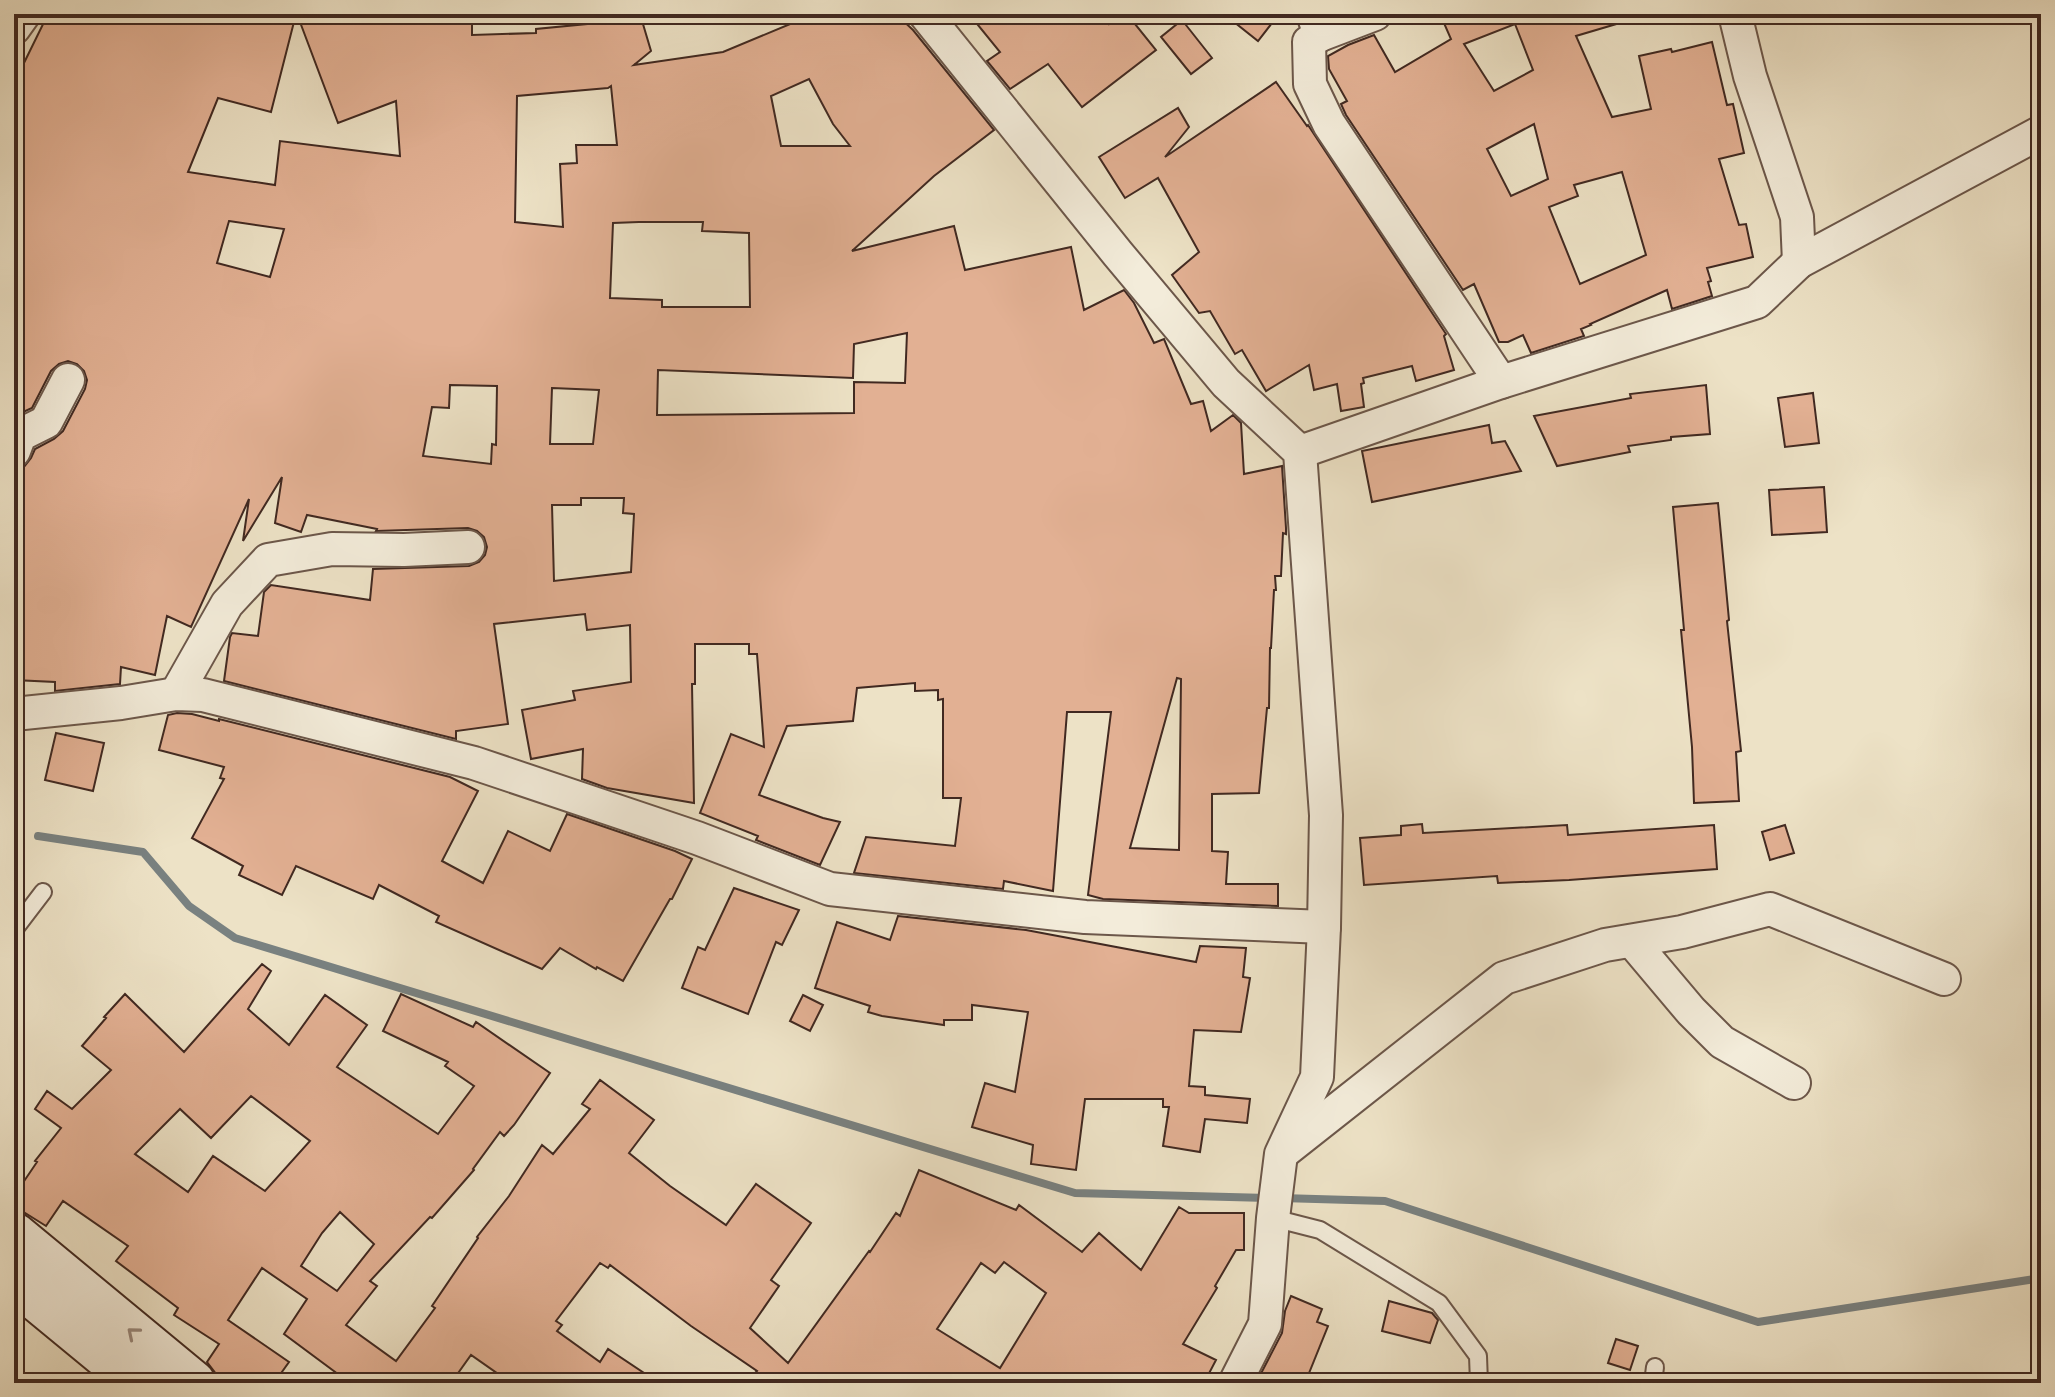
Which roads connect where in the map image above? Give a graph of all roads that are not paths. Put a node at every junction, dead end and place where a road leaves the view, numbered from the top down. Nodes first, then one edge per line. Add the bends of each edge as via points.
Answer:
1 (24, 14) edge
2 (925, 14) edge
3 (1375, 14) edge
4 (1735, 14) edge
5 (1317, 25) edge
6 (14, 28) edge
7 (2041, 132) edge
8 (1799, 262) junction
9 (68, 380) dead end
10 (1501, 382) junction
11 (14, 451) edge
12 (1300, 452) junction
13 (468, 547) dead end
14 (176, 694) junction
15 (14, 714) edge
16 (43, 892) dead end
17 (1324, 927) junction
18 (14, 930) edge
19 (1632, 941) junction
20 (1944, 979) dead end
21 (1794, 1083) dead end
22 (1279, 1169) junction
23 (1273, 1218) junction
24 (20, 1263) edge
25 (139, 1383) edge
26 (193, 1383) edge
27 (1235, 1383) edge
28 (1479, 1383) edge

1 - 6 street
2 - 12 street via 1226,383
3 - 5 street
4 - 8 street via 1797,217
5 - 10 street via 1309,42 1310,84 1329,124
7 - 8 street
8 - 10 street via 1757,302
9 - 11 street via 46,422 20,435
10 - 12 street
12 - 17 street via 1326,815
13 - 14 street via 332,549 268,560 227,604
14 - 15 street
14 - 17 street via 203,695 474,763 830,889 1085,917
16 - 18 lane
17 - 22 street via 1317,1077
19 - 20 street via 1770,909
19 - 21 street via 1722,1042
19 - 22 street via 1504,978
22 - 23 street
23 - 27 street via 1265,1324
23 - 28 lane via 1320,1230 1439,1303 1478,1356
24 - 25 main road
26 -> 24 main road

